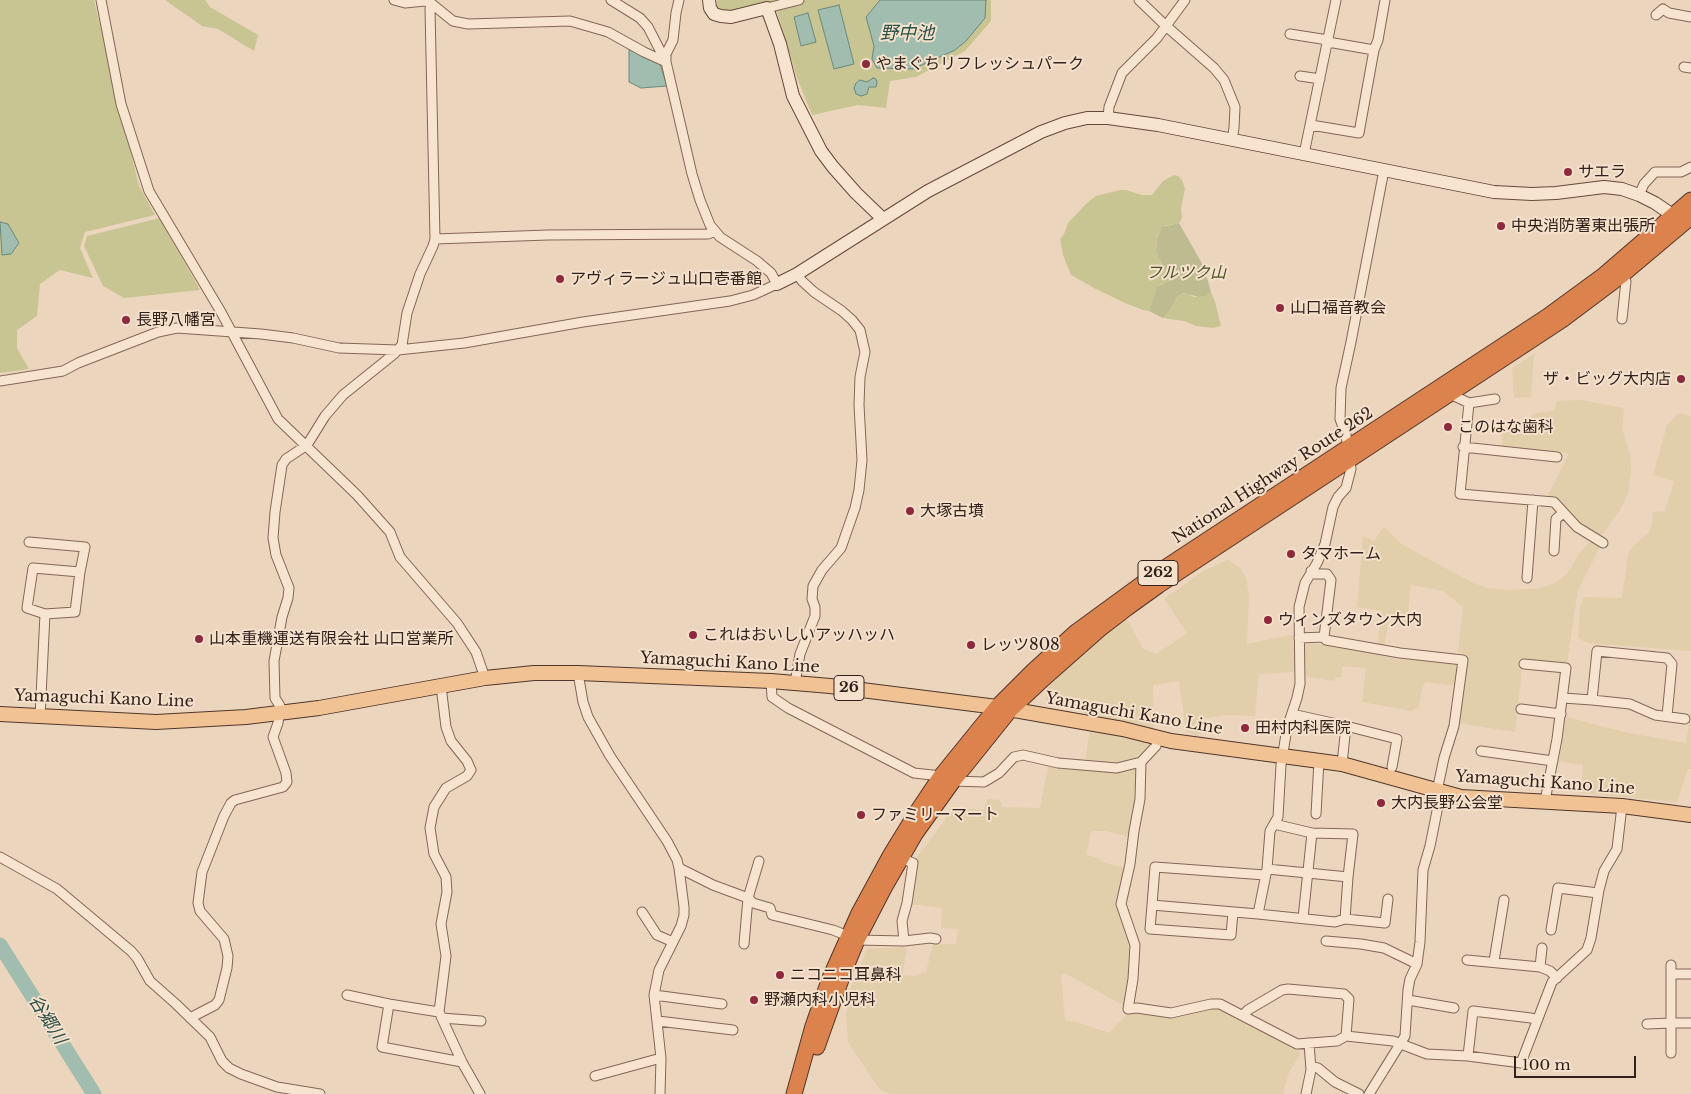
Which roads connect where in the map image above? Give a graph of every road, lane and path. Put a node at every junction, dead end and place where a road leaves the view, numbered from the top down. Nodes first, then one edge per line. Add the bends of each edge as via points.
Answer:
1 (101, 0) edge
2 (394, 0) edge
3 (611, 0) edge
4 (679, 0) edge
5 (708, 0) edge
6 (799, 0) edge
7 (1140, 0) edge
8 (1185, 0) edge
9 (1335, 0) edge
10 (1386, 0) edge
11 (432, 4) junction
12 (767, 8) junction
13 (1656, 15) dead end
14 (1691, 17) edge
15 (1166, 26) junction
16 (1290, 34) dead end
17 (1328, 41) junction
18 (1374, 50) junction
19 (666, 62) junction
20 (1300, 76) dead end
21 (1320, 79) junction
22 (1108, 118) junction
23 (1310, 125) junction
24 (1232, 140) junction
25 (1304, 154) junction
26 (1691, 167) edge
27 (1384, 170) junction
28 (1639, 195) junction
29 (1691, 200) edge
30 (883, 219) junction
31 (1685, 221) edge
32 (715, 231) junction
33 (435, 239) junction
34 (797, 274) junction
35 (1622, 275) junction
36 (778, 284) junction
37 (1622, 319) dead end
38 (230, 331) junction
39 (398, 350) junction
40 (0, 381) edge
41 (1446, 390) junction
42 (1495, 399) dead end
43 (1468, 403) junction
44 (307, 445) junction
45 (1463, 447) junction
46 (1348, 454) junction
47 (1557, 457) dead end
48 (1533, 500) junction
49 (1563, 512) junction
50 (29, 542) dead end
51 (1603, 543) dead end
52 (1554, 551) dead end
53 (1311, 571) junction
54 (80, 572) junction
55 (1527, 578) dead end
56 (45, 614) junction
57 (1324, 637) junction
58 (1299, 638) junction
59 (1524, 664) dead end
60 (578, 673) junction
61 (485, 678) junction
62 (771, 680) junction
63 (795, 683) junction
64 (441, 686) junction
65 (1563, 698) junction
66 (1592, 700) junction
67 (1004, 709) junction
68 (1521, 710) dead end
69 (0, 714) edge
70 (280, 714) junction
71 (1292, 714) junction
72 (1561, 714) junction
73 (1667, 716) junction
74 (40, 717) junction
75 (1685, 719) dead end
76 (1346, 726) junction
77 (1157, 737) junction
78 (1482, 750) dead end
79 (1283, 755) junction
80 (1319, 761) junction
81 (1553, 761) junction
82 (1141, 762) junction
83 (1342, 764) junction
84 (1392, 767) dead end
85 (947, 778) junction
86 (1436, 791) junction
87 (1546, 801) junction
88 (1622, 806) junction
89 (1316, 814) dead end
90 (1691, 815) edge
91 (1274, 824) junction
92 (1312, 833) junction
93 (0, 857) edge
94 (901, 858) junction
95 (759, 861) dead end
96 (678, 868) junction
97 (1266, 872) junction
98 (1308, 873) junction
99 (1348, 877) junction
100 (1598, 893) junction
101 (748, 898) junction
102 (1388, 899) dead end
103 (1504, 900) dead end
104 (1152, 905) junction
105 (642, 912) dead end
106 (1233, 912) junction
107 (1258, 914) junction
108 (1303, 918) junction
109 (1345, 919) junction
110 (1552, 930) dead end
111 (853, 938) junction
112 (936, 939) dead end
113 (1326, 941) dead end
114 (673, 942) junction
115 (904, 942) junction
116 (744, 944) dead end
117 (1542, 948) dead end
118 (1467, 960) dead end
119 (1494, 961) junction
120 (1417, 964) junction
121 (1540, 967) junction
122 (1691, 974) edge
123 (1557, 978) junction
124 (654, 995) junction
125 (347, 996) dead end
126 (1408, 1000) junction
127 (389, 1004) junction
128 (722, 1004) dead end
129 (1454, 1008) dead end
130 (441, 1015) junction
131 (1243, 1015) junction
132 (190, 1018) junction
133 (1537, 1020) junction
134 (481, 1021) dead end
135 (658, 1021) junction
136 (1671, 1023) junction
137 (1691, 1023) edge
138 (1647, 1024) dead end
139 (733, 1030) dead end
140 (1346, 1036) junction
141 (1310, 1043) junction
142 (1402, 1044) junction
143 (1671, 1053) dead end
144 (1468, 1056) junction
145 (661, 1058) junction
146 (462, 1062) junction
147 (1311, 1066) junction
148 (595, 1076) dead end
149 (295, 1092) edge
150 (320, 1094) edge
151 (480, 1094) edge
152 (660, 1094) edge
153 (794, 1094) edge
154 (804, 1094) edge
155 (1306, 1094) edge
156 (1359, 1094) edge
157 (1369, 1094) edge

1 - 38 street via 121,104 149,191
2 - 11 street
3 - 19 street via 648,26
4 - 19 street
5 - 12 street via 714,14 721,16 731,17
6 - 12 street
7 - 15 street
8 - 15 street
9 - 17 street
10 - 18 street
11 - 19 street via 454,21 468,24 570,21 597,28
11 - 33 street
12 - 30 street via 793,96 809,129 833,167
13 - 14 street via 1663,9
15 - 22 street via 1122,74
15 - 24 street via 1224,80 1235,107
16 - 17 street
17 - 18 street
17 - 21 street
18 - 23 street via 1359,133
19 - 32 street via 700,200
20 - 21 street
21 - 23 street
22 - 24 street
22 - 30 street via 1087,118 1042,132 928,191
23 - 25 street
24 - 25 street
25 - 27 street
26 - 28 street via 1681,172 1655,172
27 - 28 street via 1494,192 1556,193 1604,187
27 - 46 street via 1341,388 1340,419
28 - 31 street
29 - 31 highway, National Highway Route 262 / 262
30 - 34 street
31 - 35 highway, National Highway Route 262 / 262
31 - 41 highway, National Highway Route 262 / 262 via 1604,274
32 - 33 street via 708,234
32 - 36 street via 757,262
33 - 39 street via 407,312 402,345
34 - 36 street
34 - 63 street via 814,292 852,320 860,330 865,352 860,377 862,460 859,490 841,548 813,586 815,616 800,654
35 - 37 street via 1626,281
35 - 41 highway, National Highway Route 262 / 262 via 1562,320
36 - 39 street via 730,301 464,343
38 - 39 street via 293,338 339,348
38 - 40 street via 177,328 158,332 63,371
38 - 44 street via 278,419
39 - 44 street via 343,395
41 - 43 street
41 - 46 highway, National Highway Route 262 / 262
42 - 43 street
43 - 45 street
44 - 61 street via 390,532 400,557 457,623 476,652
44 - 70 street via 282,465 275,512 276,555 288,588 274,661 275,698
45 - 47 street
45 - 48 street via 1460,494
46 - 53 street via 1350,479 1333,507 1325,544
46 - 67 highway, National Highway Route 262 / 262 via 1114,603 1053,652
48 - 49 street via 1554,502
48 - 55 street
49 - 51 street via 1576,527
49 - 52 street via 1556,518
50 - 54 street via 85,547
53 - 57 street via 1327,574 1332,580
53 - 58 street via 1299,606
54 - 56 street via 75,612
54 - 56 street via 33,568 27,608
56 - 74 street
57 - 58 street
57 - 86 street via 1400,654 1463,660 1454,726
58 - 71 street via 1300,684
59 - 65 street via 1566,668
60 - 61 main road, Yamaguchi Kano Line / 26
60 - 62 main road, Yamaguchi Kano Line / 26
60 - 96 street via 582,702 591,723 668,841
61 - 64 main road, Yamaguchi Kano Line / 26
62 - 63 main road, Yamaguchi Kano Line / 26
62 - 85 street via 772,697 788,708 914,773
63 - 67 main road, Yamaguchi Kano Line / 26
64 - 70 main road, Yamaguchi Kano Line / 26
64 - 130 street via 446,727 451,741 471,770 467,776 446,788 434,807 430,828 434,854 446,877 447,892 441,924 446,956
65 - 66 street
65 - 72 street
66 - 73 street via 1630,704 1655,715
66 - 73 street via 1597,651 1667,658 1672,664
67 - 77 main road, Yamaguchi Kano Line / 26
67 - 85 highway, National Highway Route 262 / 262
68 - 72 street
69 - 74 main road, Yamaguchi Kano Line / 26
70 - 74 main road, Yamaguchi Kano Line / 26 via 156,722
70 - 132 street via 272,737 287,782 283,787 231,803 202,872 200,911 224,939 228,956 219,1000
71 - 76 street
71 - 79 street
72 - 81 street
73 - 75 street
76 - 83 street
76 - 84 street via 1397,739
77 - 79 main road, Yamaguchi Kano Line / 26
77 - 82 street via 1156,746
78 - 81 street
79 - 80 main road, Yamaguchi Kano Line / 26
79 - 91 street via 1278,817
80 - 83 main road, Yamaguchi Kano Line / 26
80 - 89 street
81 - 87 street
82 - 85 street via 1117,768 1058,763 1023,755 1014,757 999,773 984,782
82 - 131 street via 1140,799 1121,904 1134,945 1128,1009 1171,1013 1220,1004
83 - 86 main road, Yamaguchi Kano Line / 26
85 - 94 highway, National Highway Route 262 / 262
85 - 111 highway, National Highway Route 262 / 262 via 917,812 890,856
86 - 87 main road, Yamaguchi Kano Line / 26 via 1461,797
86 - 120 street via 1438,801 1423,870
87 - 88 main road, Yamaguchi Kano Line / 26
88 - 90 main road, Yamaguchi Kano Line / 26
88 - 100 street via 1617,849 1604,871
91 - 92 street
91 - 97 street via 1270,831
92 - 98 street
92 - 99 street via 1353,834
93 - 132 street via 57,889 98,923 131,951 150,981
94 - 111 highway, National Highway Route 262 / 262
94 - 115 street via 913,863 902,920
95 - 101 street
96 - 101 street
96 - 114 street via 684,915
97 - 98 street
97 - 104 street via 1154,867
97 - 107 street
98 - 99 street
98 - 108 street
99 - 109 street
100 - 110 street via 1558,888
100 - 123 street via 1587,950
101 - 111 street via 770,908 772,916
101 - 116 street
102 - 109 street via 1385,923
103 - 119 street
104 - 106 street
104 - 106 street via 1150,929 1159,930 1231,935
105 - 114 street via 657,934
106 - 107 street
107 - 108 street
108 - 109 street via 1335,922
111 - 115 street
111 - 153 highway, National Highway Route 262 / 262 via 830,978
111 - 154 highway, National Highway Route 262 / 262
112 - 115 street
113 - 120 street via 1384,948
114 - 124 street via 659,970
117 - 121 street
118 - 119 street
119 - 121 street
120 - 126 street via 1410,979
121 - 123 street
122 - 136 street via 1671,969
123 - 133 street via 1552,982
124 - 128 street
124 - 135 street
125 - 127 street
126 - 129 street
126 - 142 street
127 - 130 street
127 - 146 street via 382,1048
130 - 134 street
130 - 146 street
131 - 140 street via 1282,990 1344,994 1349,999
131 - 141 street via 1297,1044
132 - 149 street via 210,1037 229,1068
133 - 144 street via 1521,1063
133 - 144 street via 1469,1010
135 - 139 street
135 - 145 street
136 - 137 street
136 - 138 street
136 - 143 street
140 - 141 street via 1336,1041
140 - 142 street
141 - 147 street
142 - 144 street via 1427,1054
142 - 157 street
145 - 148 street
145 - 152 street
146 - 151 street
147 - 155 street
147 - 156 street
149 - 150 street

